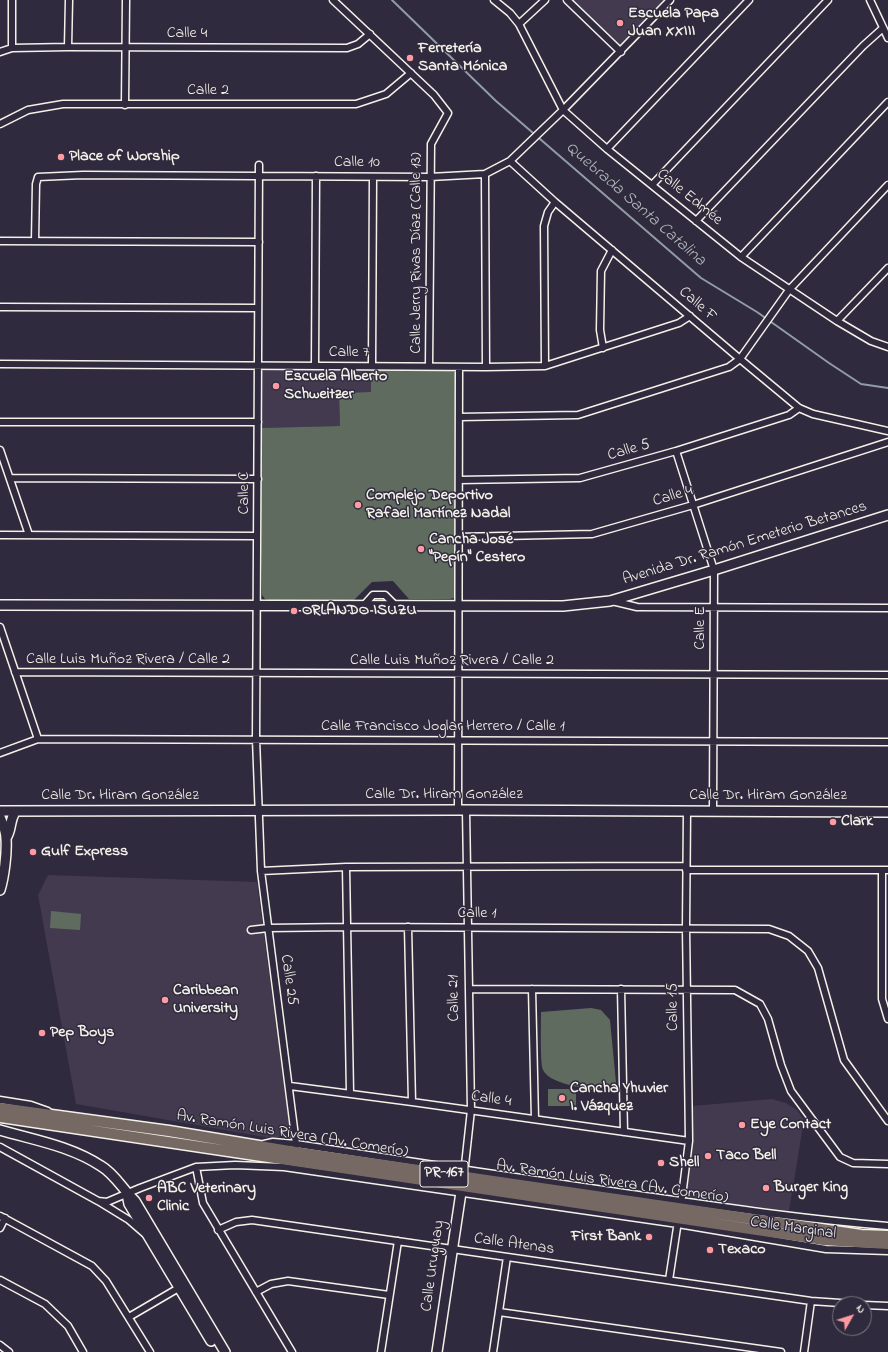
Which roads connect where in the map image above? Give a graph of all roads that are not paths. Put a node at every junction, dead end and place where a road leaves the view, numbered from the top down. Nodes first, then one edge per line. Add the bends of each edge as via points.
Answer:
1 (12, 0) edge
2 (68, 0) edge
3 (126, 0) edge
4 (333, 0) edge
5 (494, 0) edge
6 (545, 0) edge
7 (567, 0) edge
8 (670, 0) edge
9 (749, 0) edge
10 (828, 0) edge
11 (870, 0) edge
12 (519, 24) junction
13 (883, 28) junction
14 (370, 34) junction
15 (888, 38) edge
16 (68, 47) junction
17 (12, 48) junction
18 (126, 48) junction
19 (0, 52) edge
20 (621, 52) junction
21 (411, 73) junction
22 (888, 102) edge
23 (125, 104) junction
24 (563, 110) junction
25 (0, 124) edge
26 (607, 149) junction
27 (510, 161) junction
28 (259, 166) dead end
29 (485, 174) junction
30 (259, 176) junction
31 (316, 176) junction
32 (373, 176) junction
33 (430, 177) junction
34 (652, 185) junction
35 (888, 185) edge
36 (555, 202) junction
37 (696, 221) junction
38 (0, 241) edge
39 (35, 241) junction
40 (259, 242) junction
41 (612, 250) junction
42 (741, 257) junction
43 (888, 268) edge
44 (789, 290) junction
45 (0, 307) edge
46 (258, 308) junction
47 (690, 316) junction
48 (838, 321) junction
49 (888, 347) edge
50 (602, 348) junction
51 (740, 359) junction
52 (0, 364) edge
53 (258, 366) junction
54 (315, 366) junction
55 (372, 366) junction
56 (429, 366) junction
57 (545, 366) junction
58 (459, 367) junction
59 (486, 367) junction
60 (799, 408) junction
61 (459, 417) junction
62 (0, 422) edge
63 (258, 422) junction
64 (888, 430) edge
65 (888, 442) edge
66 (0, 450) edge
67 (676, 451) junction
68 (10, 478) junction
69 (258, 479) junction
70 (459, 480) junction
71 (693, 505) junction
72 (888, 516) edge
73 (0, 535) edge
74 (29, 535) junction
75 (257, 536) junction
76 (458, 537) junction
77 (714, 570) junction
78 (610, 601) junction
79 (0, 605) edge
80 (258, 605) junction
81 (458, 605) junction
82 (714, 608) junction
83 (888, 608) edge
84 (0, 627) edge
85 (15, 672) junction
86 (256, 673) junction
87 (458, 674) junction
88 (714, 675) junction
89 (888, 675) edge
90 (38, 739) junction
91 (256, 739) junction
92 (458, 740) junction
93 (714, 741) junction
94 (888, 742) edge
95 (0, 753) edge
96 (259, 810) junction
97 (462, 810) junction
98 (0, 811) edge
99 (16, 811) junction
100 (687, 811) junction
101 (713, 811) junction
102 (888, 812) edge
103 (0, 817) edge
104 (6, 838) junction
105 (346, 867) junction
106 (467, 867) junction
107 (686, 868) junction
108 (885, 870) edge
109 (261, 871) junction
110 (1, 884) edge
111 (348, 927) junction
112 (408, 927) junction
113 (468, 927) junction
114 (268, 928) junction
115 (686, 928) junction
116 (251, 930) dead end
117 (470, 989) junction
118 (532, 989) junction
119 (621, 989) junction
120 (687, 989) junction
121 (888, 1019) edge
122 (290, 1086) junction
123 (350, 1093) junction
124 (0, 1100) edge
125 (412, 1102) junction
126 (0, 1108) edge
127 (471, 1110) junction
128 (0, 1117) edge
129 (64, 1117) junction
130 (536, 1119) junction
131 (888, 1121) edge
132 (0, 1130) edge
133 (624, 1132) junction
134 (689, 1141) junction
135 (0, 1147) edge
136 (296, 1148) junction
137 (888, 1164) edge
138 (196, 1167) junction
139 (462, 1181) junction
140 (126, 1194) junction
141 (98, 1201) junction
142 (680, 1213) junction
143 (2, 1217) edge
144 (888, 1226) edge
145 (0, 1228) edge
146 (218, 1230) junction
147 (888, 1236) edge
148 (149, 1238) junction
149 (398, 1241) junction
150 (888, 1244) edge
151 (452, 1249) junction
152 (888, 1251) edge
153 (506, 1257) junction
154 (0, 1280) edge
155 (669, 1280) junction
156 (182, 1286) junction
157 (256, 1292) junction
158 (390, 1295) junction
159 (811, 1301) junction
160 (832, 1302) edge
161 (872, 1305) edge
162 (888, 1306) edge
163 (499, 1312) junction
164 (129, 1317) junction
165 (0, 1345) edge
166 (9, 1352) edge
167 (83, 1352) edge
168 (150, 1352) edge
169 (218, 1352) edge
170 (225, 1352) edge
171 (292, 1352) edge
172 (381, 1352) edge
173 (437, 1352) edge
174 (493, 1352) edge
175 (781, 1352) edge
176 (804, 1352) edge

1 - 17 street
2 - 16 street
3 - 18 street
4 - 14 street, Calle Jerry Rivas Díaz (Calle 13)
5 - 12 street, Calle Edmée
6 - 12 street
7 - 20 street
8 - 20 street, Calle 10
9 - 26 street
10 - 34 street
11 - 13 street
12 - 24 street, Calle Edmée
13 - 15 street
13 - 37 street
14 - 18 street, Calle 4 via 358,44 347,48
14 - 21 street, Calle Jerry Rivas Díaz (Calle 13)
16 - 17 street, Calle 4
16 - 18 street, Calle 4
17 - 19 street, Calle 4
18 - 23 street
20 - 24 street, Calle 10
21 - 23 street, Calle 2 via 386,94 356,104
21 - 33 street, Calle Jerry Rivas Díaz (Calle 13) via 448,113 431,144
22 - 42 street
23 - 25 street, Calle 2 via 63,104 28,110
24 - 26 street, Calle Edmée
24 - 27 street, Calle 10
26 - 34 street, Calle Edmée
27 - 29 street, Calle 10
27 - 36 street, Calle F
28 - 30 street, Calle C
29 - 33 street, Calle 10
29 - 59 street
30 - 31 street, Calle 10
30 - 39 street, Calle 10 via 83,175 38,178
30 - 40 street, Calle C
31 - 32 street, Calle 10
31 - 54 street
32 - 33 street, Calle 10
32 - 55 street
33 - 56 street, Calle Jerry Rivas Díaz (Calle 13)
34 - 37 street, Calle Edmée
35 - 44 street
36 - 41 street, Calle F
36 - 57 street via 548,212 544,226
37 - 42 street, Calle Edmée
38 - 39 street
39 - 40 street
40 - 46 street, Calle C
41 - 47 street, Calle F
41 - 50 street via 601,271
42 - 44 street, Calle Edmée
43 - 48 street
44 - 48 street, Calle Edmée
44 - 51 street
45 - 46 street
46 - 53 street, Calle C
47 - 50 street, Calle 7 via 679,323
47 - 51 street, Calle F
48 - 49 street, Calle Edmée via 871,341
50 - 57 street, Calle 7
51 - 60 street, Calle F
51 - 61 street via 729,367 578,415
52 - 53 street, Calle 7
53 - 54 street, Calle 7
53 - 63 street, Calle C
54 - 55 street, Calle 7
55 - 56 street, Calle 7
56 - 58 street, Calle 7
57 - 59 street, Calle 7
58 - 59 street, Calle 7
58 - 61 street, Calle 21
60 - 64 street, Calle F via 813,414
60 - 67 street, Calle 5 via 789,415
61 - 70 street, Calle 21
62 - 63 street
63 - 69 street, Calle C
65 - 71 street, Calle 4
66 - 68 street
67 - 70 street, Calle 5 via 580,478
67 - 71 street, Calle E
68 - 69 street
68 - 74 street
69 - 75 street, Calle C
70 - 76 street, Calle 21
71 - 76 street, Calle 4 via 592,534
71 - 77 street, Calle E
72 - 77 street, Avenida Dr. Ramón Emeterio Betances
73 - 74 street
74 - 75 street
75 - 80 street, Calle C
76 - 81 street, Calle 21
77 - 78 street, Avenida Dr. Ramón Emeterio Betances
77 - 82 street, Calle E
78 - 81 street, Avenida Dr. Ramón Emeterio Betances via 563,606
78 - 82 street via 637,607
79 - 80 street, Avenida Dr. Ramón Emeterio Betances
80 - 81 street, Avenida Dr. Ramón Emeterio Betances
80 - 86 street, Calle C
81 - 87 street, Calle 21
82 - 83 street
82 - 88 street, Calle E
84 - 85 street
85 - 86 street, Calle Luis Muñoz Rivera / Calle 2
85 - 90 street
86 - 87 street, Calle Luis Muñoz Rivera / Calle 2
86 - 91 street, Calle C
87 - 88 street, Calle Luis Muñoz Rivera / Calle 2
87 - 92 street, Calle 21
88 - 89 street, Calle Luis Muñoz Rivera / Calle 2
88 - 93 street, Calle E
90 - 91 street, Calle Francisco Joglar Herrero / Calle 1
90 - 95 street, Calle Francisco Joglar Herrero / Calle 1
91 - 92 street, Calle Francisco Joglar Herrero / Calle 1
91 - 96 street, Calle C
92 - 93 street, Calle Francisco Joglar Herrero / Calle 1
92 - 97 street, Calle 21
93 - 94 street, Calle Francisco Joglar Herrero / Calle 1
93 - 101 street, Calle E
96 - 97 street, Calle Dr. Hiram González
96 - 99 street, Calle Dr. Hiram González
96 - 109 street, Calle 25
97 - 100 street, Calle Dr. Hiram González
97 - 106 street, Calle 21
98 - 99 street, Calle Dr. Hiram González
99 - 104 street via 12,817 10,833
100 - 101 street, Calle Dr. Hiram González
100 - 107 street, Calle 15
101 - 102 street, Calle Dr. Hiram González
103 - 104 street
104 - 110 street
105 - 106 street
105 - 109 street
105 - 111 street
106 - 107 street
106 - 113 street, Calle 21
107 - 108 street
107 - 115 street, Calle 15
108 - 121 street via 882,999
109 - 114 street, Calle 25
111 - 112 street, Calle 1
111 - 114 street, Calle 1
111 - 123 street
112 - 113 street, Calle 1
112 - 125 street
113 - 115 street, Calle 1
113 - 117 street, Calle 21
114 - 116 street, Calle 1
114 - 122 street, Calle 25
115 - 120 street, Calle 15
115 - 131 street, Calle 1 via 769,929 789,936 808,951 818,968 844,1060
117 - 118 street
117 - 127 street, Calle 21
118 - 119 street
118 - 130 street
119 - 120 street
119 - 133 street
120 - 134 street, Calle 15
120 - 137 street via 735,990 760,1004 768,1019 780,1065 792,1091 840,1157 853,1162
122 - 123 street, Calle 4
122 - 136 street, Calle 25
123 - 125 street, Calle 4
124 - 129 street via 31,1105
125 - 127 street, Calle 4
126 - 129 main road, Av. Ramón Luis Rivera (Av. Comerío) / PR-167
127 - 130 street, Calle 4
127 - 139 street, Calle 21
128 - 139 main road, Av. Ramón Luis Rivera (Av. Comerío) / PR-167
129 - 136 main road, Av. Ramón Luis Rivera (Av. Comerío) / PR-167 via 258,1146
130 - 133 street, Calle 4
132 - 140 street via 50,1144 102,1166
133 - 134 street, Calle 4
134 - 142 street, Calle 15
135 - 141 street
136 - 139 main road, Av. Ramón Luis Rivera (Av. Comerío) / PR-167
138 - 139 street, Calle Marginal via 284,1167
138 - 140 street, Calle Marginal
138 - 146 street via 203,1203
139 - 142 main road, Av. Ramón Luis Rivera (Av. Comerío) / PR-167
139 - 142 street, Calle Marginal
139 - 151 street, Calle Uruguay
140 - 141 street, Calle Marginal via 107,1202
140 - 148 street
140 - 156 street via 135,1201
141 - 148 street via 129,1220
142 - 144 street, Calle Marginal
142 - 147 main road, Av. Ramón Luis Rivera (Av. Comerío) / PR-167
142 - 150 main road, Av. Ramón Luis Rivera (Av. Comerío) / PR-167 via 824,1240
142 - 152 street, Calle Marginal via 826,1249
142 - 155 street, Calle 15
143 - 145 street
143 - 164 street via 92,1266 106,1280
146 - 149 street, Calle Atenas via 236,1222 252,1220
146 - 157 street
148 - 156 street
149 - 151 street, Calle Atenas
149 - 158 street
151 - 153 street, Calle Atenas
151 - 173 street, Calle Uruguay
153 - 155 street, Calle Atenas
153 - 163 street
154 - 167 street via 45,1304 68,1326
155 - 159 street, Calle Atenas
156 - 164 street
156 - 169 street
156 - 170 street
157 - 158 street via 271,1284 288,1281
157 - 171 street
158 - 172 street
159 - 160 street, Calle Atenas
159 - 176 street
161 - 162 street
163 - 174 street
163 - 175 street
164 - 168 street
165 - 166 street

